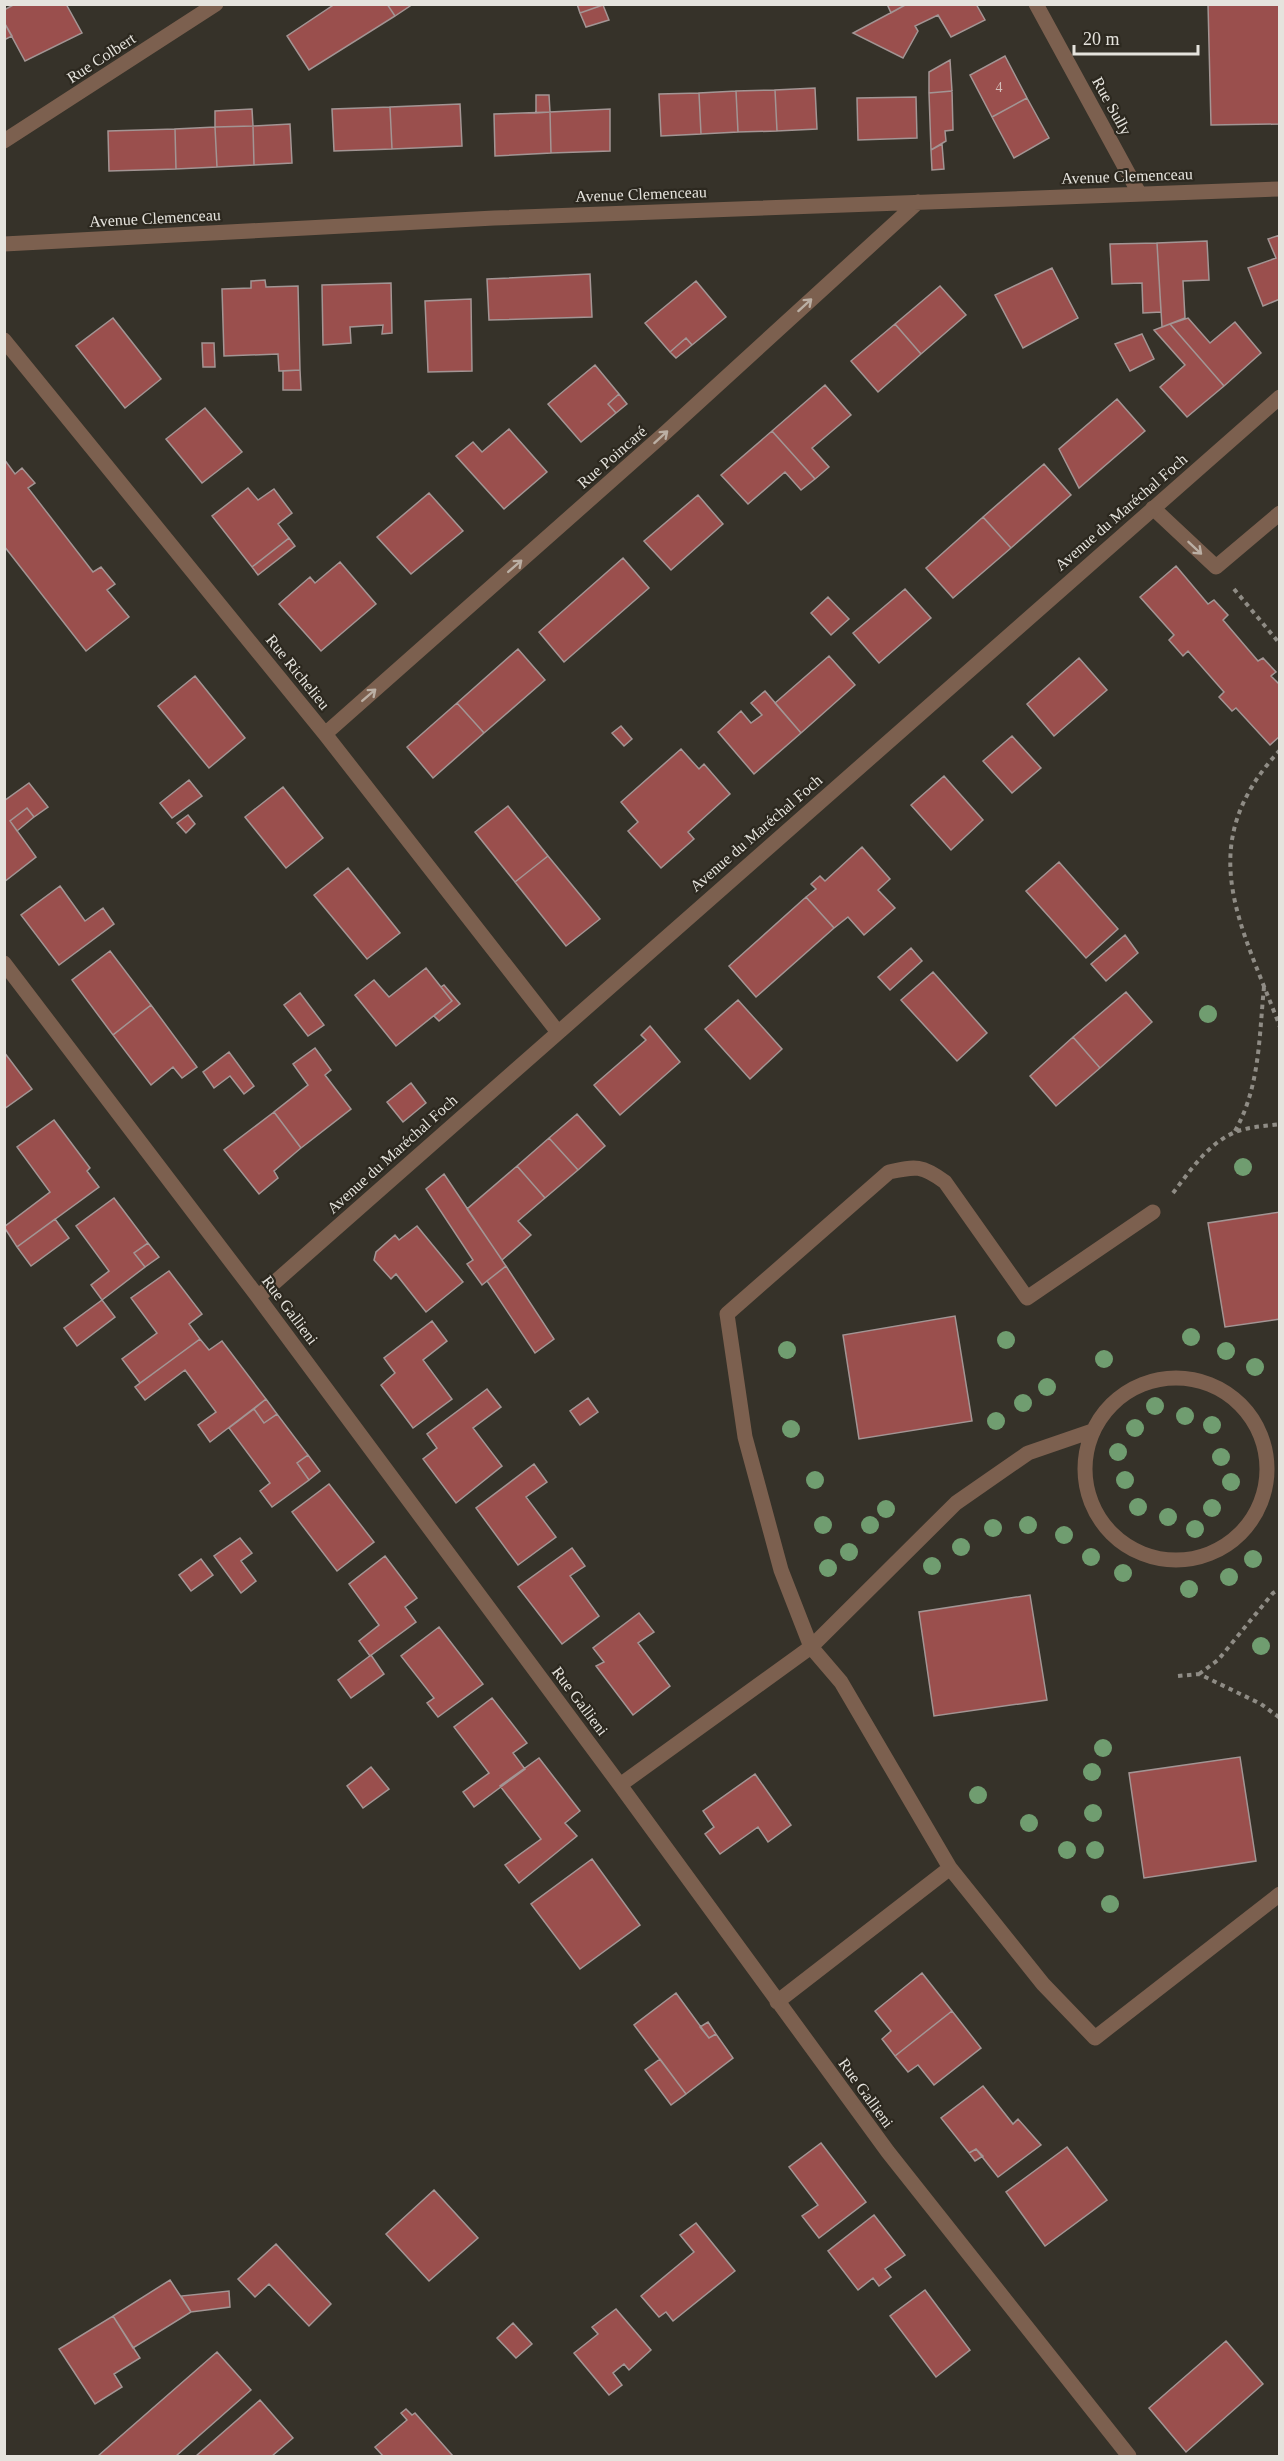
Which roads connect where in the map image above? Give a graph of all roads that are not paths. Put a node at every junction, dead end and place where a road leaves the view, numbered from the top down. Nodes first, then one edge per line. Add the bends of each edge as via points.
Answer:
1 (216, 4) edge
2 (1036, 4) edge
3 (4, 141) edge
4 (1280, 189) edge
5 (1139, 193) junction
6 (918, 202) junction
7 (4, 244) edge
8 (4, 340) edge
9 (1280, 397) edge
10 (1153, 508) junction
11 (1280, 513) edge
12 (325, 734) junction
13 (4, 963) edge
14 (557, 1031) junction
15 (1153, 1212) road end
16 (258, 1297) junction
17 (1092, 1431) junction
18 (811, 1647) junction
19 (620, 1785) junction
20 (950, 1868) junction
21 (1280, 1894) edge
22 (777, 2002) junction
23 (1130, 2457) edge

1 - 3 street, Rue Colbert
2 - 5 street, Rue Sully
4 - 5 street, Avenue Clemenceau
5 - 6 street, Avenue Clemenceau
6 - 7 street, Avenue Clemenceau via 494,218
12 -> 6 street, Rue Poincaré via 665,434
8 - 12 street, Rue Richelieu
9 - 10 street, Avenue du Maréchal Foch
10 -> 11 street via 1216,567
10 - 14 street, Avenue du Maréchal Foch
12 - 14 street, Rue Richelieu
13 - 16 street, Rue Gallieni
14 - 16 street, Avenue du Maréchal Foch
15 - 18 street via 1027,1298 945,1182 928,1169 909,1167 889,1172 727,1314 745,1437 781,1570
16 - 19 street, Rue Gallieni
17 - 17 street via 1084,1459 1085,1487 1096,1514 1114,1537 1138,1552 1172,1562 1194,1559 1221,1548 1243,1531 1259,1507 1267,1479 1265,1450 1252,1418 1238,1401 1214,1386 1186,1378 1157,1379 1131,1389 1108,1407
17 - 18 street via 1028,1453 956,1503
18 - 19 street
18 - 20 street via 841,1682
19 - 22 street, Rue Gallieni
20 - 21 street via 1043,1984 1095,2038
20 - 22 street
22 - 23 street, Rue Gallieni via 888,2152

